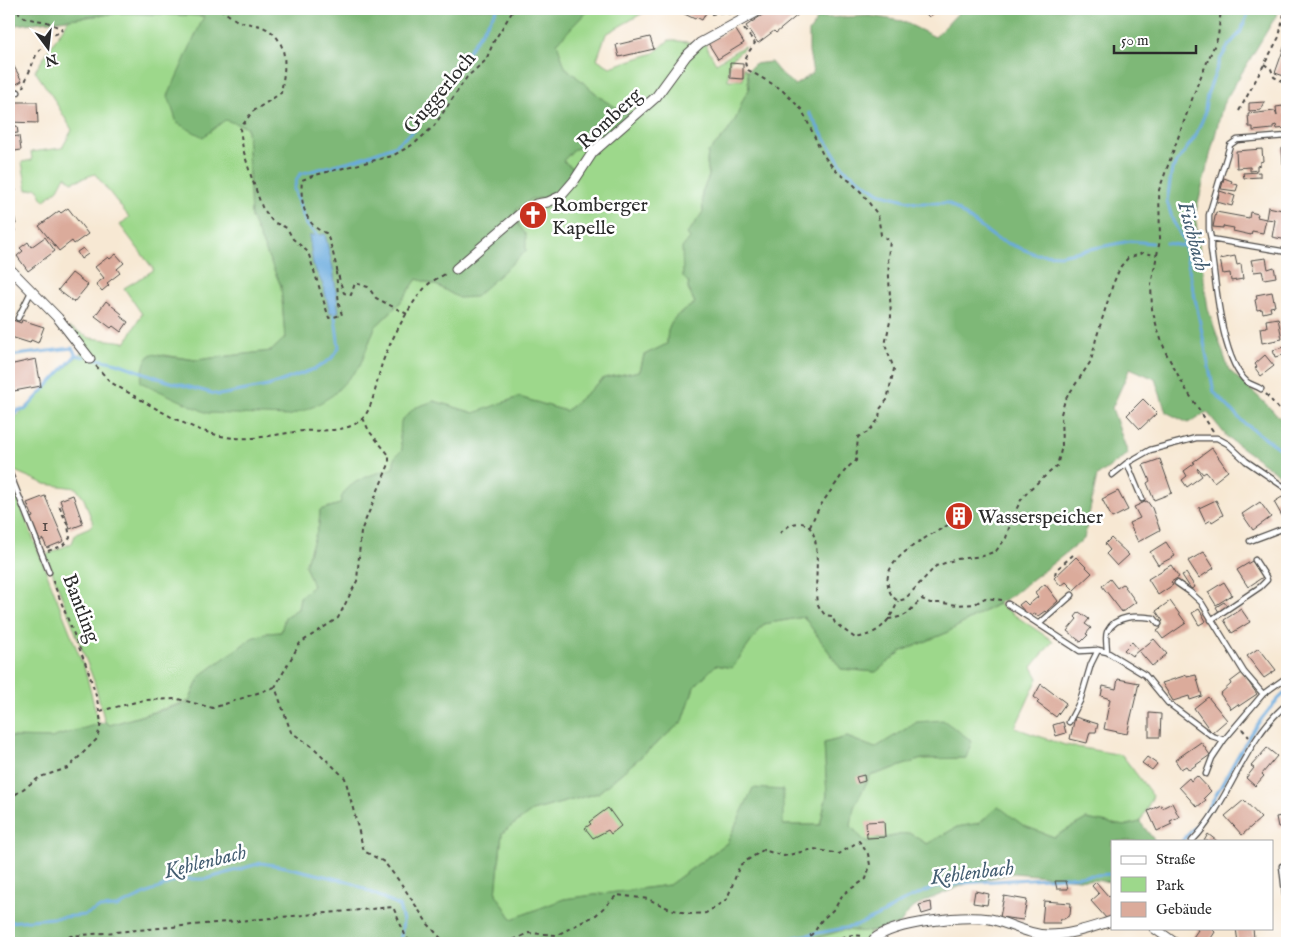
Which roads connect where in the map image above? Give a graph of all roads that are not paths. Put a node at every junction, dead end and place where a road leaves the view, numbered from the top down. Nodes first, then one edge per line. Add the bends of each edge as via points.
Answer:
1 (762, 9) edge
2 (18, 92) road end
3 (9, 98) edge
4 (1287, 136) edge
5 (1211, 240) junction
6 (1287, 252) edge
7 (9, 268) edge
8 (456, 269) road end
9 (31, 292) junction
10 (18, 318) dead end
11 (90, 359) road end
12 (1261, 389) road end
13 (1127, 463) junction
14 (9, 471) edge
15 (1112, 475) dead end
16 (1287, 489) edge
17 (1142, 499) dead end
18 (1287, 527) edge
19 (1250, 541) dead end
20 (1255, 560) dead end
21 (49, 572) road end
22 (1177, 583) dead end
23 (1072, 594) dead end
24 (1008, 604) road end
25 (1211, 620) junction
26 (1039, 624) junction
27 (1159, 624) dead end
28 (1098, 650) junction
29 (1107, 652) junction
30 (1287, 676) edge
31 (1263, 694) junction
32 (1287, 704) edge
33 (1069, 722) dead end
34 (1224, 740) junction
35 (1206, 774) dead end
36 (1193, 840) edge
37 (1282, 866) dead end
38 (1287, 910) edge
39 (1111, 921) edge
40 (1157, 930) edge
41 (873, 941) edge
42 (1175, 943) edge

1 - 8 street, Romberg via 700,43 686,56 656,98 593,152 561,196 521,212
2 - 3 lane
4 - 5 lane via 1237,140 1230,145 1209,215
5 - 6 lane
5 - 12 lane via 1230,355 1247,382
7 - 9 street
9 - 10 lane
9 - 11 street via 68,329
13 - 15 lane
13 - 16 lane via 1150,450 1196,438 1217,438
13 - 17 lane
14 - 21 lane, Bantling
18 - 19 lane
20 - 25 lane via 1267,580
22 - 25 lane via 1202,602
23 - 26 lane
24 - 26 lane
25 - 31 lane via 1244,672
26 - 28 lane via 1080,651
27 - 29 lane via 1154,618 1133,616 1122,619 1106,633
28 - 29 lane
28 - 33 lane
29 - 34 lane via 1145,674 1168,703 1212,736
30 - 31 lane
31 - 34 lane
32 - 36 lane via 1254,742 1205,828
34 - 35 lane
37 - 38 lane
39 - 41 street via 1068,934 1047,935 988,919 950,918 886,932
40 - 42 street

